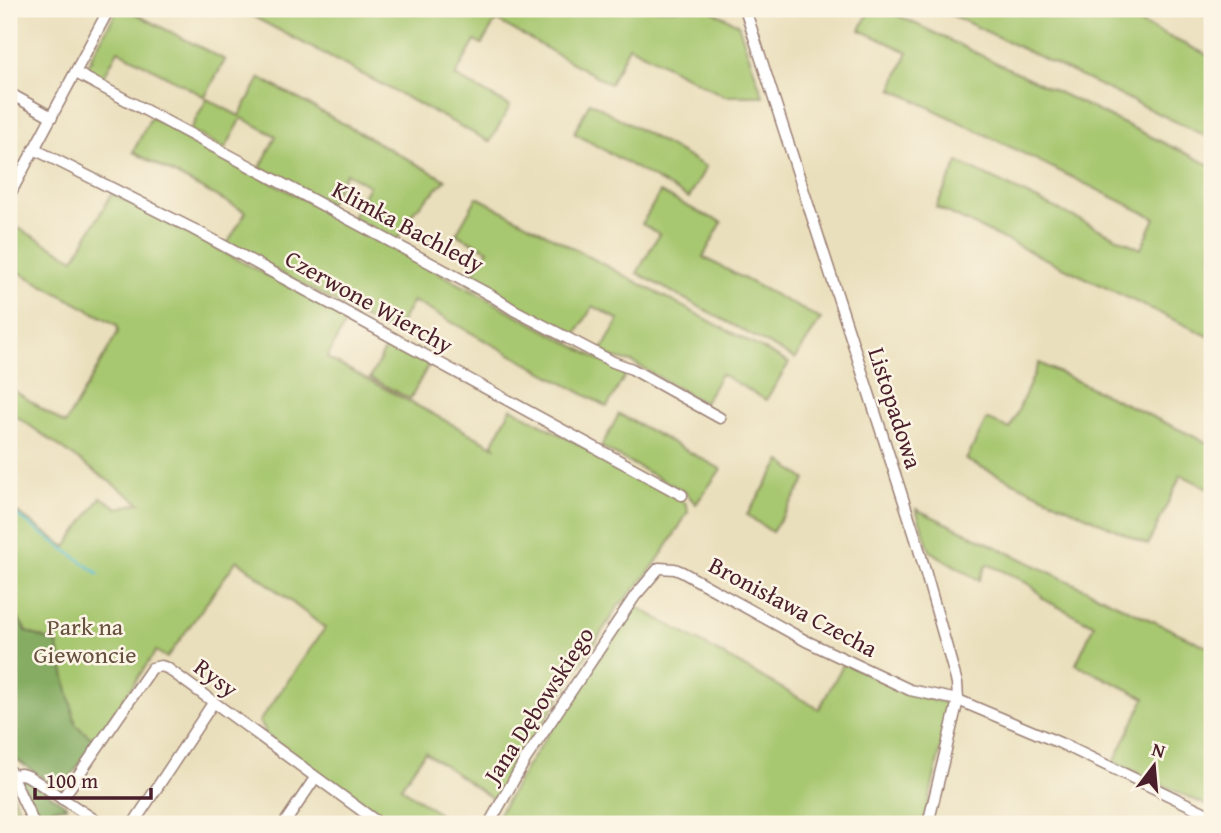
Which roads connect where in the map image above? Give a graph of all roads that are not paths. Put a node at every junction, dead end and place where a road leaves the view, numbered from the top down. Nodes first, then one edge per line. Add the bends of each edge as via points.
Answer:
1 (109, 9) edge
2 (746, 9) edge
3 (76, 73) junction
4 (9, 93) edge
5 (52, 117) junction
6 (34, 149) junction
7 (9, 196) edge
8 (720, 418) dead end
9 (682, 495) dead end
10 (626, 609) joint
11 (958, 700) junction
12 (213, 703) junction
13 (10, 772) edge
14 (315, 778) junction
15 (62, 799) junction
16 (1212, 816) edge
17 (34, 824) edge
18 (101, 824) edge
19 (133, 824) edge
20 (284, 824) edge
21 (380, 824) edge
22 (489, 824) edge
23 (928, 824) edge

1 - 3 street
2 - 11 street, Listopadowa via 916,539
3 - 5 street
3 - 8 street, Klimka Bachledy
4 - 5 street
5 - 6 street
6 - 7 street
6 - 9 street, Czerwone Wierchy via 193,229
10 - 11 street, Bronisława Czecha via 659,568 676,569 806,641 910,691
10 - 22 street, Jana Dębowskiego via 525,760
11 - 16 street
11 - 23 street, Listopadowa
12 - 14 street, Rysy
12 - 15 street, Rysy via 167,668 152,668
12 - 19 street
13 - 15 street via 24,774
13 - 17 street
14 - 20 street
14 - 21 street, Rysy
15 - 18 street

